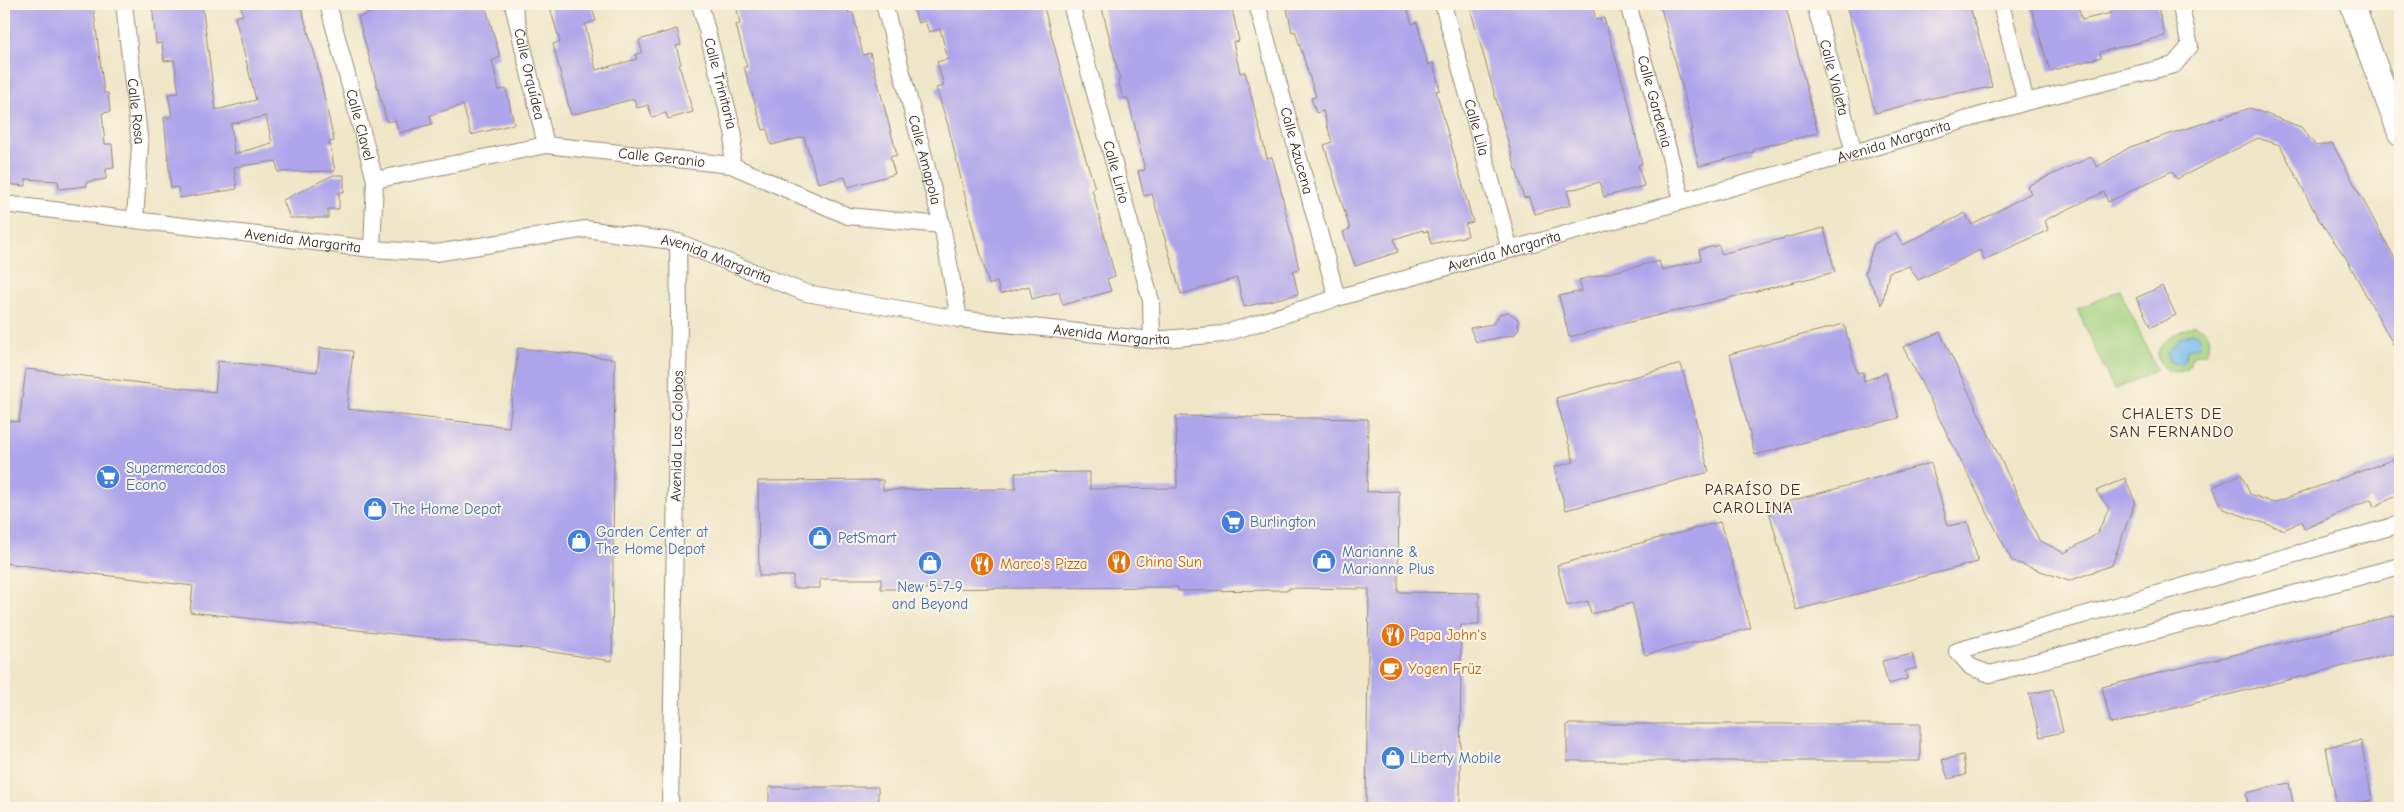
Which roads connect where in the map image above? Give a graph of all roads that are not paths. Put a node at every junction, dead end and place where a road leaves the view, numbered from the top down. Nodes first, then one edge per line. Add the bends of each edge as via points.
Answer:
1 (124, 4) edge
2 (328, 4) edge
3 (513, 4) edge
4 (700, 4) edge
5 (884, 4) edge
6 (1071, 4) edge
7 (1257, 4) edge
8 (1443, 4) edge
9 (1628, 4) edge
10 (1815, 4) edge
11 (2001, 4) edge
12 (2180, 4) edge
13 (2352, 4) edge
14 (2026, 102) junction
15 (2400, 133) edge
16 (546, 145) junction
17 (1854, 152) junction
18 (731, 165) junction
19 (375, 180) junction
20 (1682, 200) junction
21 (4, 204) edge
22 (135, 219) junction
23 (942, 225) junction
24 (678, 242) junction
25 (372, 249) junction
26 (1510, 250) junction
27 (1338, 298) junction
28 (959, 319) junction
29 (1152, 340) junction
30 (2400, 522) edge
31 (2400, 566) edge
32 (670, 808) edge

1 - 22 street, Calle Rosa via 140,145
2 - 19 street, Calle Clavel
3 - 16 street, Calle Orquídea
4 - 18 street, Calle Trinitaria via 734,135
5 - 23 street, Calle Amapola
6 - 29 street, Calle Lirio via 1151,301
7 - 27 street, Calle Azucena
8 - 26 street, Calle Lila
9 - 20 street, Calle Gardenia
10 - 17 street, Calle Violeta
11 - 14 street
12 - 14 street, Avenida Margarita via 2190,46 2174,65
13 - 15 street
14 - 17 street, Avenida Margarita
16 - 18 street, Calle Geranio
16 - 19 street, Calle Geranio
17 - 20 street, Avenida Margarita
18 - 23 street, Calle Geranio via 848,216
19 - 25 street, Calle Clavel
20 - 26 street, Avenida Margarita
21 - 22 street, Avenida Margarita
22 - 25 street, Avenida Margarita
23 - 28 street, Calle Amapola
24 - 25 street, Avenida Margarita via 586,229 436,252
24 - 28 street, Avenida Margarita via 806,292
24 - 32 street, Avenida Los Colobos
26 - 27 street, Avenida Margarita
27 - 29 street, Avenida Margarita via 1223,334
28 - 29 street, Avenida Margarita
30 - 31 street via 1957,651 1971,667 1990,674

